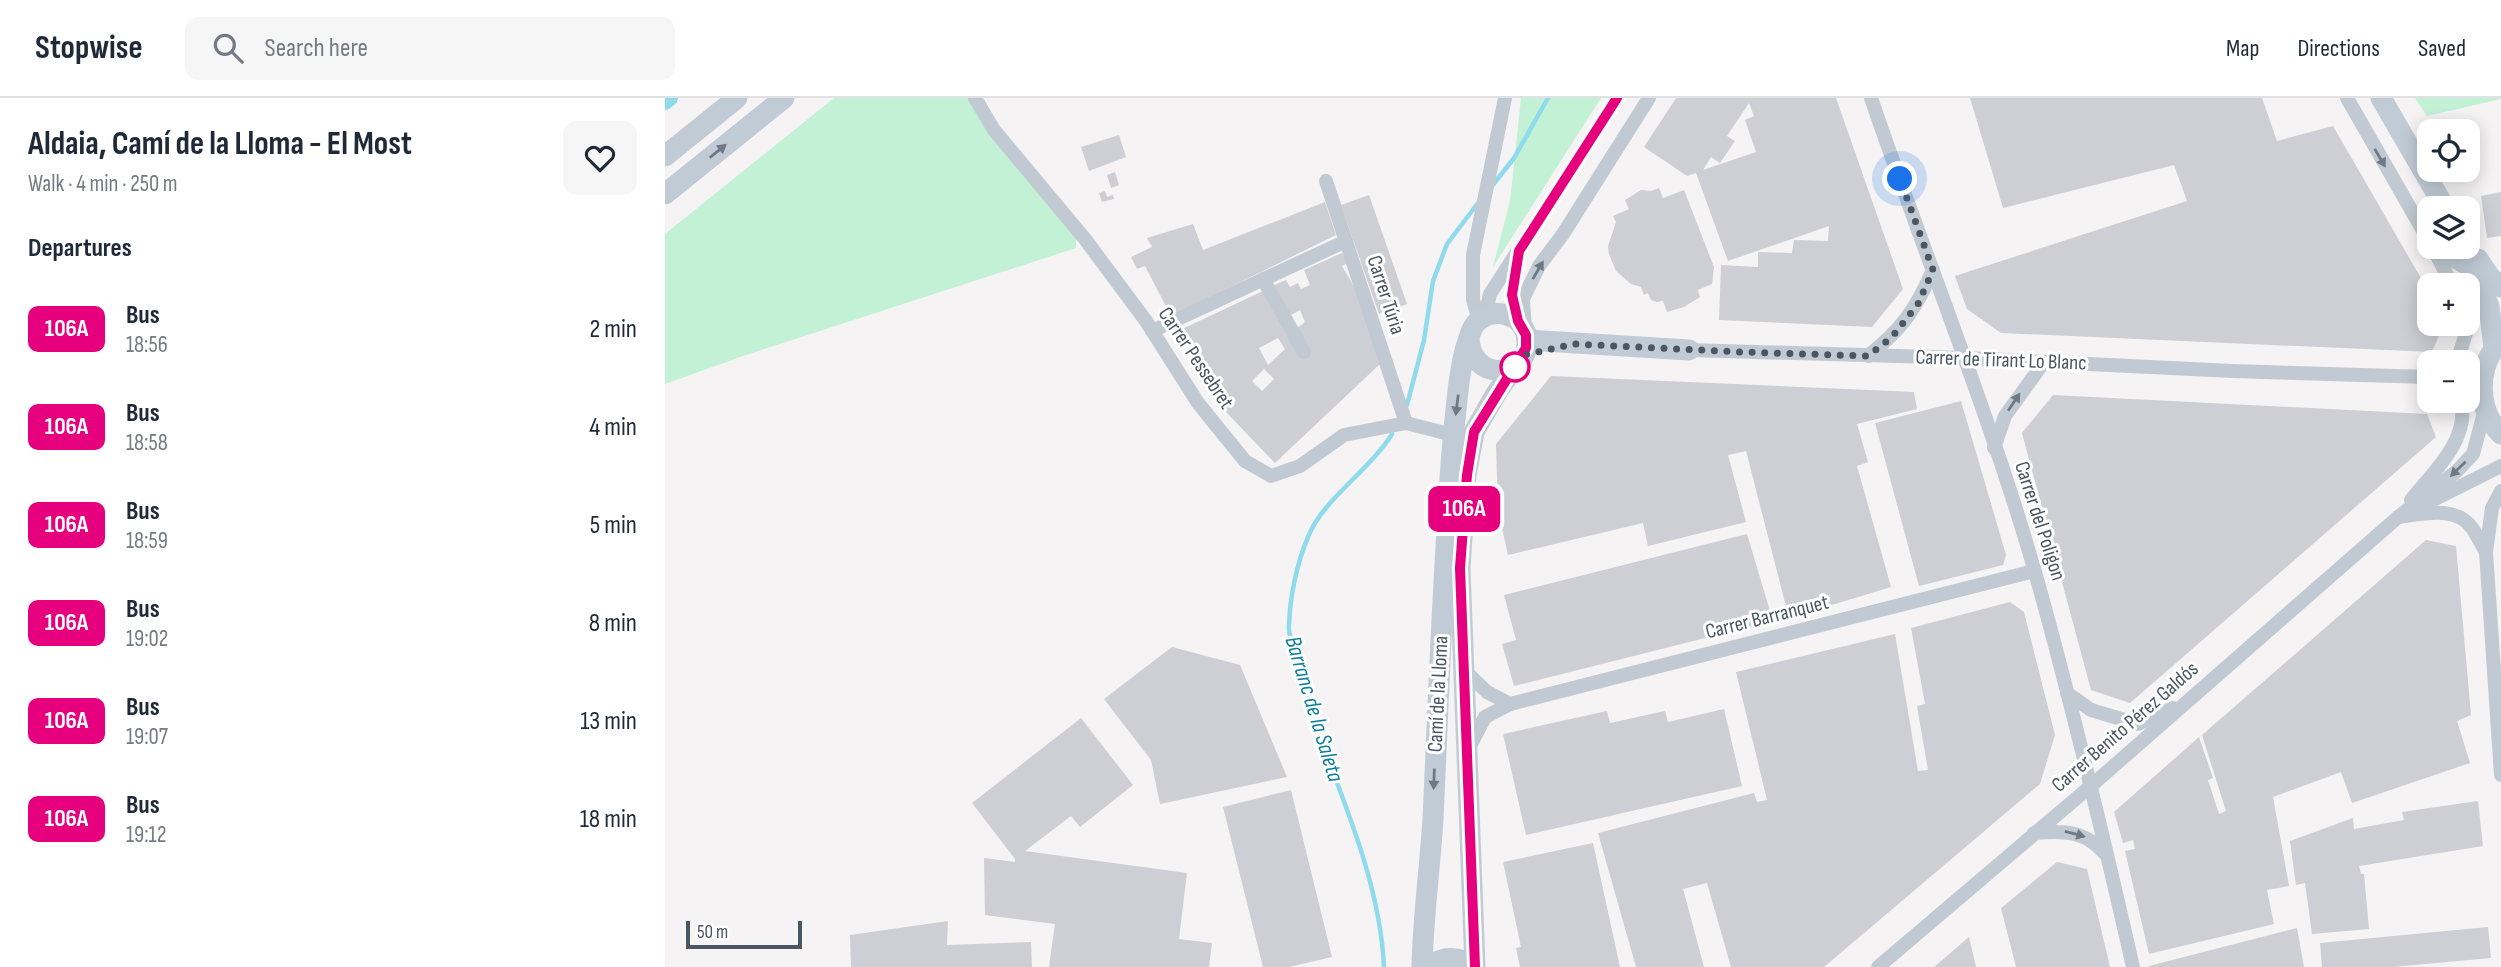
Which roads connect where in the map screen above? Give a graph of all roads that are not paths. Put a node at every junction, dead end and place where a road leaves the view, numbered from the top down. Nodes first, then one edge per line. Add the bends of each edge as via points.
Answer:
1 (737, 98) edge
2 (784, 98) edge
3 (975, 98) edge
4 (1504, 98) edge
5 (1617, 98) edge
6 (1649, 98) edge
7 (1871, 98) edge
8 (2347, 98) edge
9 (2381, 98) edge
10 (665, 156) edge
11 (1326, 181) dead end
12 (665, 194) edge
13 (2438, 196) edge
14 (2417, 220) edge
15 (1346, 241) junction
16 (1519, 251) junction
17 (2451, 259) edge
18 (2476, 259) edge
19 (1933, 270) junction
20 (2473, 273) edge
21 (1263, 279) junction
22 (2480, 285) edge
23 (2501, 287) edge
24 (1477, 325) junction
25 (1152, 331) junction
26 (1522, 343) junction
27 (2498, 345) edge
28 (1689, 350) joint
29 (1304, 352) dead end
30 (1868, 356) junction
31 (1965, 358) junction
32 (2044, 362) junction
33 (2417, 377) edge
34 (2485, 409) junction
35 (2461, 413) edge
36 (1406, 423) junction
37 (2501, 434) edge
38 (1453, 435) junction
39 (1994, 448) junction
40 (2501, 466) edge
41 (2501, 491) edge
42 (2397, 517) junction
43 (2486, 552) junction
44 (2034, 571) junction
45 (1463, 669) junction
46 (2067, 692) junction
47 (2187, 701) junction
48 (1510, 704) junction
49 (1466, 754) junction
50 (2501, 775) edge
51 (2092, 785) junction
52 (2034, 833) junction
53 (2108, 858) junction
54 (1422, 967) edge
55 (1430, 967) edge
56 (1475, 967) edge
57 (1878, 967) edge
58 (2133, 967) edge

1 - 10 street
12 -> 2 street
3 - 25 street, Carrer Pessebret
4 - 24 street, Camí de la Lloma via 1473,256
5 - 16 street, Camí de la Lloma
26 -> 6 street via 1523,299 1539,266
7 - 19 street, Carrer del Poligon
8 -> 14 street
9 - 13 street
11 - 15 street, Carrer Túria
15 - 21 street
15 - 36 street, Carrer Túria
16 - 24 street, Camí de la Lloma via 1490,294
16 - 26 street, Camí de la Lloma via 1512,295
17 - 20 street
18 - 23 street
19 - 30 street via 1918,304 1892,337
19 - 31 street, Carrer del Poligon
21 - 25 street
21 - 29 street
22 - 27 street
24 - 26 street via 1505,314
24 - 26 street via 1472,356 1485,368 1502,371
24 -> 38 street, Camí de la Lloma via 1462,361
25 - 36 street, Carrer Pessebret via 1198,403 1245,461 1271,476 1300,466 1344,435
26 - 28 street, Carrer de Tirant Lo Blanc
26 - 45 street, Camí de la Lloma via 1474,432 1460,568
27 - 34 street via 2485,367
28 - 30 street, Carrer de Tirant Lo Blanc
30 - 31 street, Carrer de Tirant Lo Blanc
31 - 32 street, Carrer de Tirant Lo Blanc
31 - 39 street, Carrer del Poligon
32 - 33 street, Carrer de Tirant Lo Blanc
39 -> 32 street via 2005,416
34 - 37 street
34 -> 42 street, Carrer Benito Pérez Galdós via 2473,454
35 - 42 street, Carrer Benito Pérez Galdós via 2461,428 2442,464
36 - 38 street, Carrer Pessebret
38 -> 54 street, Camí de la Lloma
39 - 44 street, Carrer del Poligon
40 - 42 street, Carrer Benito Pérez Galdós
41 - 43 street via 2492,508
42 - 43 street via 2442,512 2458,517 2470,525
42 - 47 street, Carrer Benito Pérez Galdós
43 - 50 street
44 - 46 street, Carrer del Poligon
44 - 48 street, Carrer Barranquet
45 - 48 street via 1487,692
45 - 49 street, Camí de la Lloma
46 - 47 street via 2091,710 2138,724
46 - 51 street, Carrer del Poligon
47 - 51 street, Carrer Benito Pérez Galdós
48 - 49 street, Carrer Barranquet via 1485,717
49 - 56 street, Camí de la Lloma
51 - 52 street, Carrer Benito Pérez Galdós
51 - 53 street, Carrer del Poligon
52 -> 53 street via 2061,830 2083,835
52 - 57 street, Carrer Benito Pérez Galdós
53 - 58 street, Carrer del Poligon
55 - 56 street via 1445,958 1456,958

